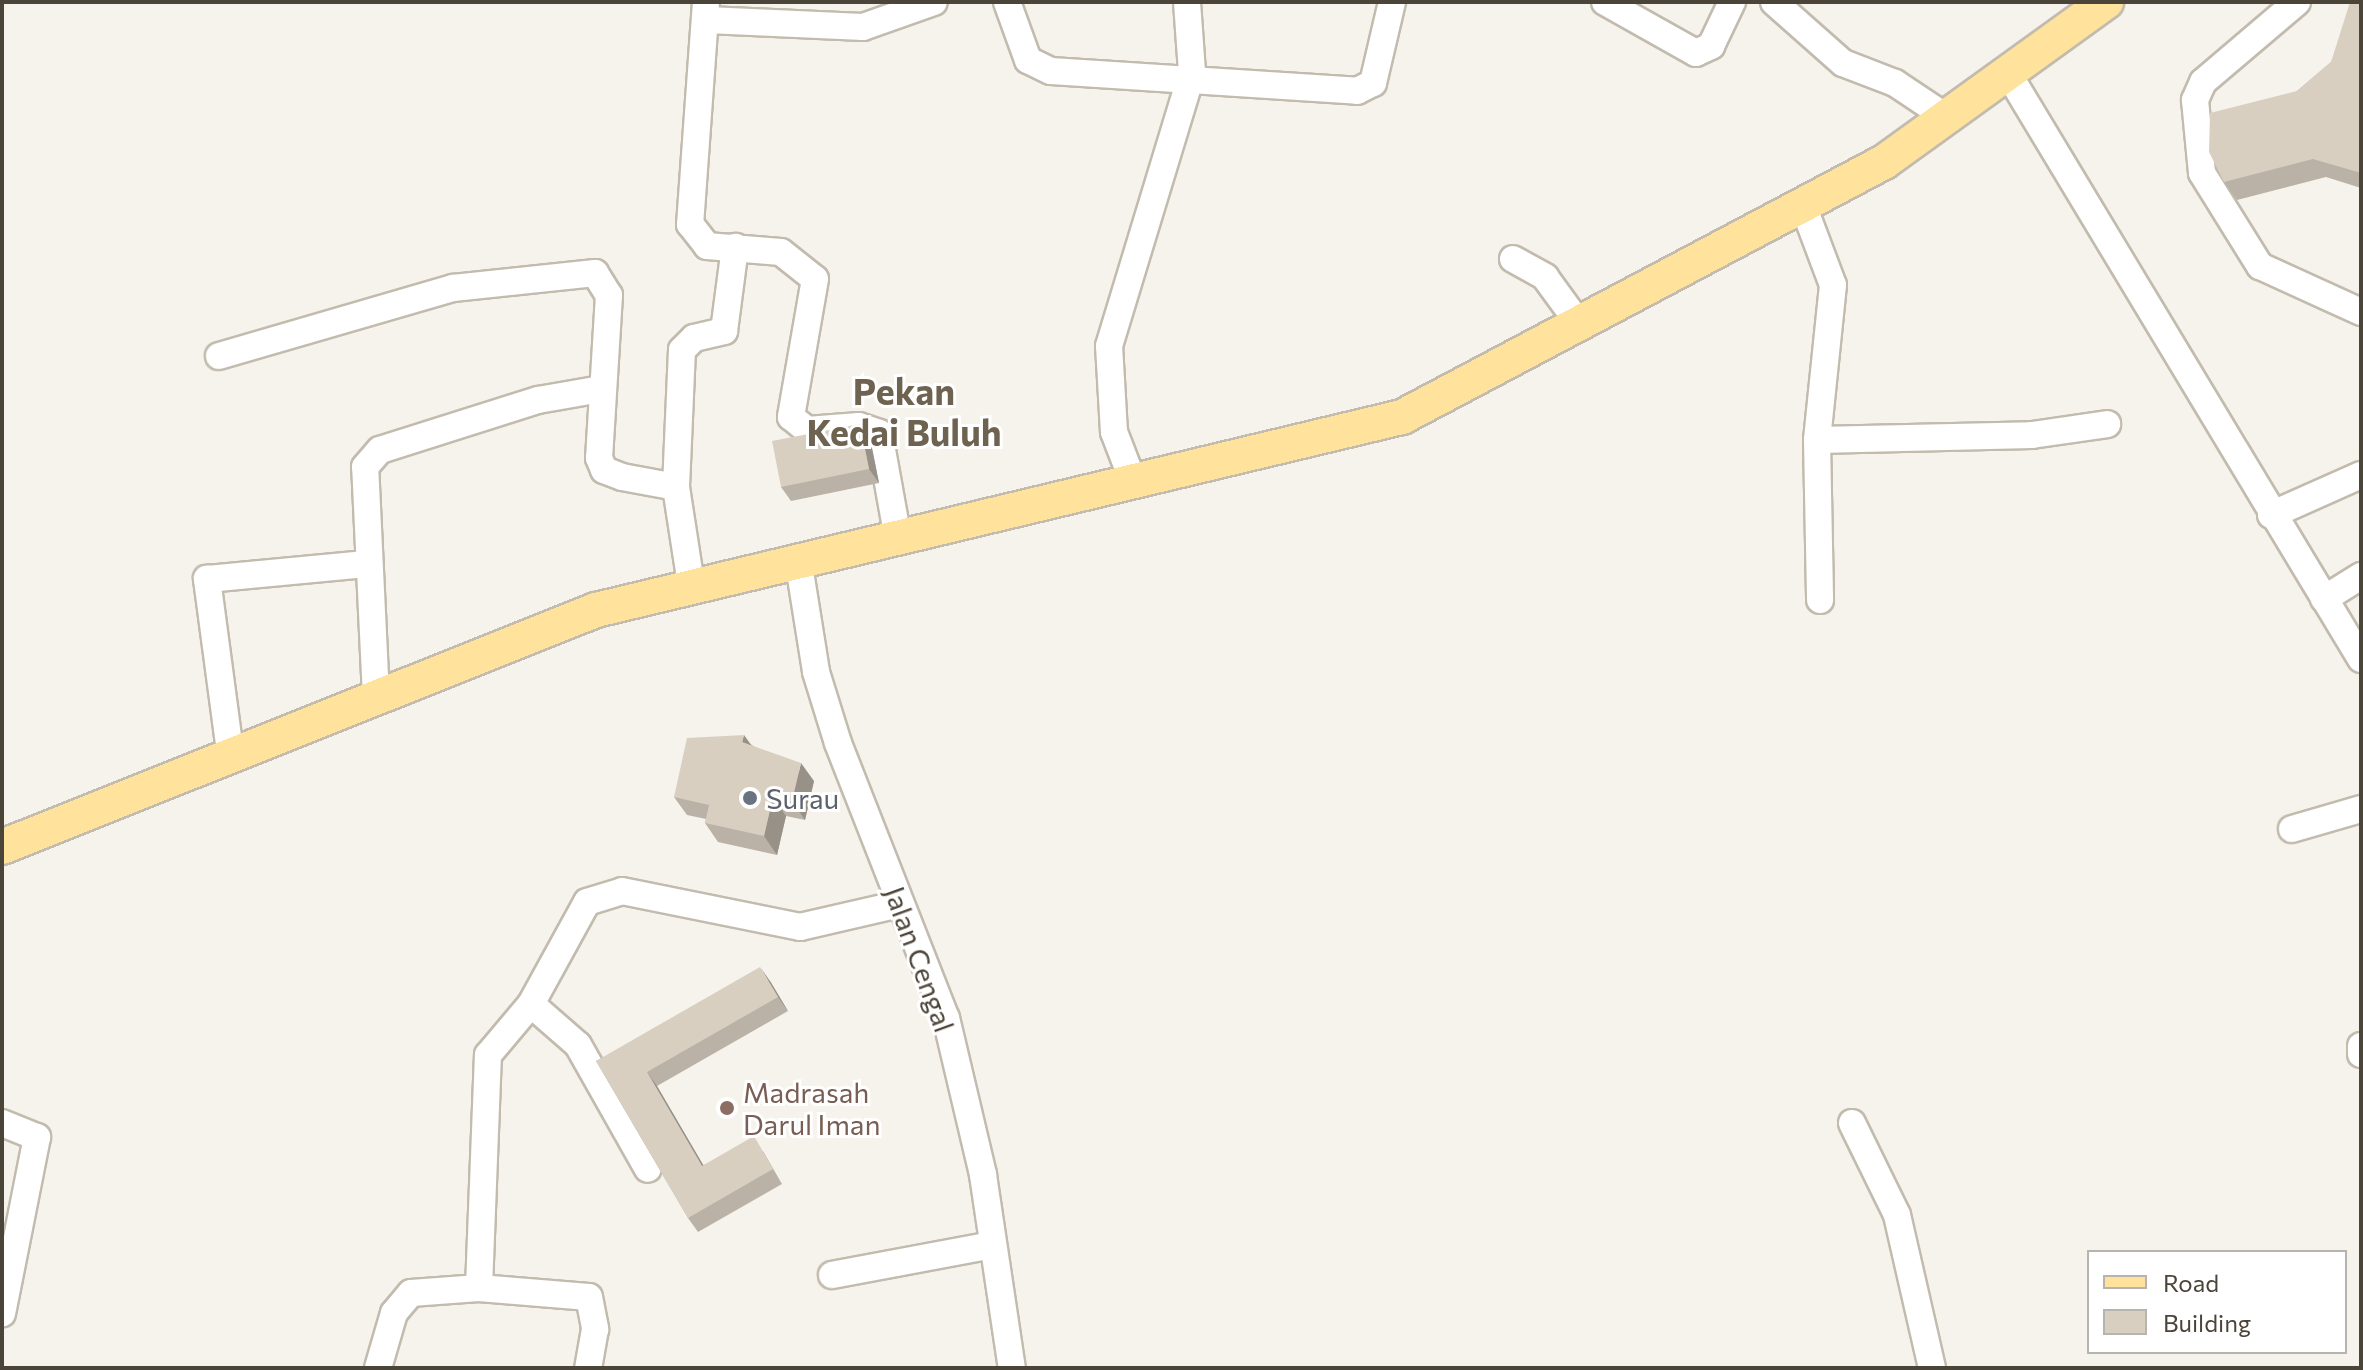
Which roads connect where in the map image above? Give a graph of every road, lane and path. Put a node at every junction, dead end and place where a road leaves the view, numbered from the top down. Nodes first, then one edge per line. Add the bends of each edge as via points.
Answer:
1 (934, 2) edge
2 (1007, 2) edge
3 (1187, 2) edge
4 (1392, 2) edge
5 (1605, 2) edge
6 (1732, 2) edge
7 (1774, 2) edge
8 (2106, 2) edge
9 (2297, 2) edge
10 (706, 11) edge
11 (2009, 75) junction
12 (1189, 83) junction
13 (1949, 119) junction
14 (1804, 208) junction
15 (735, 247) junction
16 (1513, 259) dead end
17 (2361, 312) edge
18 (1580, 325) junction
19 (219, 356) dead end
20 (601, 389) junction
21 (2107, 424) dead end
22 (1817, 440) junction
23 (2361, 475) edge
24 (1134, 484) junction
25 (676, 487) junction
26 (2271, 515) junction
27 (898, 539) junction
28 (798, 559) junction
29 (366, 564) junction
30 (2361, 576) edge
31 (691, 584) junction
32 (2324, 599) junction
33 (1820, 600) dead end
34 (2361, 659) edge
35 (376, 697) junction
36 (231, 759) junction
37 (2361, 809) edge
38 (2292, 829) dead end
39 (2, 847) edge
40 (900, 904) junction
41 (531, 1004) junction
42 (2361, 1046) edge
43 (2361, 1054) edge
44 (2, 1123) edge
45 (1852, 1123) dead end
46 (648, 1169) edge
47 (992, 1245) junction
48 (832, 1275) dead end
49 (479, 1288) junction
50 (2, 1314) edge
51 (378, 1368) edge
52 (588, 1368) edge
53 (1012, 1368) edge
54 (1932, 1368) edge

1 - 10 street via 863,27
2 - 12 street via 1022,48 1038,67
3 - 12 street via 1194,36
4 - 12 street via 1368,88
5 - 6 street via 1696,53 1711,46
7 - 13 street via 1843,63 1895,83
8 - 11 main road
9 - 17 street via 2203,82 2195,100 2202,173 2260,266
10 - 15 street via 690,224 698,241
11 - 13 main road
11 - 26 street
12 - 24 street via 1109,346 1114,432
13 - 14 main road
14 - 18 main road
14 - 22 street via 1833,285
15 - 25 street via 724,331 694,338 682,350
15 - 27 street via 781,252 815,279 791,417 807,430 859,426 879,433
16 - 18 street via 1545,277
18 - 24 main road via 1402,417
19 - 20 street via 453,288 595,273 609,295
20 - 25 street via 604,470
20 - 29 street via 538,400 380,450 365,467
21 - 22 street via 2032,435
22 - 33 street
23 - 26 street
24 - 27 main road
25 - 31 street
26 - 32 street
27 - 28 main road
28 - 31 main road
28 - 40 street, Jalan Cengal via 816,672
29 - 35 street
29 - 36 street via 207,579
30 - 32 street
31 - 35 main road via 550,625
32 - 34 street
35 - 36 main road
36 - 39 main road
37 - 38 street
40 - 41 street via 800,927 602,892 587,902
40 - 47 street, Jalan Cengal via 946,1018
41 - 46 street via 578,1045
41 - 49 street via 488,1055
42 - 43 street
44 - 50 street via 37,1137
45 - 54 street via 1897,1215
47 - 48 street
47 - 53 street, Jalan Cengal
49 - 51 street via 411,1293 394,1313
49 - 52 street via 589,1297 595,1329

